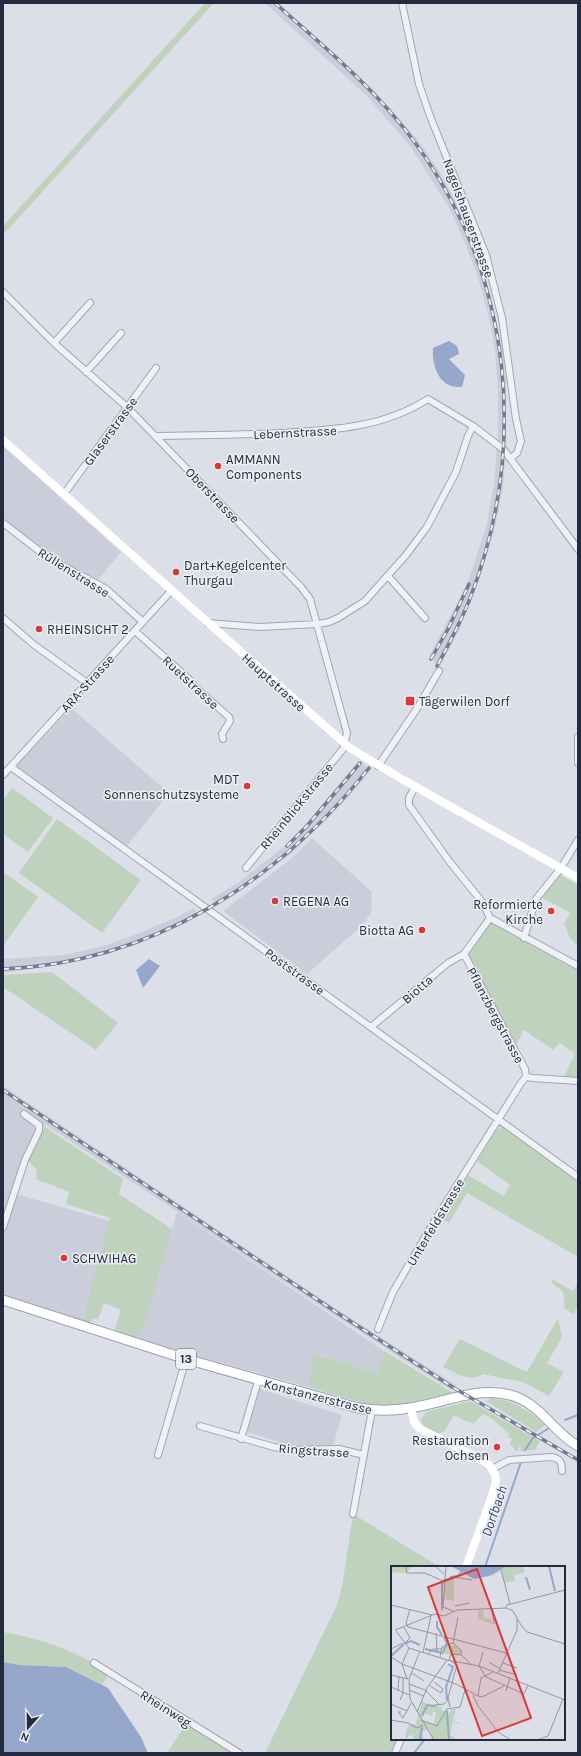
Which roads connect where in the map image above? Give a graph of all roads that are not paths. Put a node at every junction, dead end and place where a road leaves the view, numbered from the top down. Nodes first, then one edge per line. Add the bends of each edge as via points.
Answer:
1 (402, 3) edge
2 (3, 292) edge
3 (90, 303) dead end
4 (120, 333) dead end
5 (54, 343) junction
6 (156, 368) dead end
7 (86, 372) junction
8 (128, 408) junction
9 (473, 426) junction
10 (156, 436) junction
11 (3, 440) edge
12 (511, 458) junction
13 (64, 494) junction
14 (3, 523) edge
15 (578, 549) edge
16 (388, 576) junction
17 (171, 590) junction
18 (3, 618) edge
19 (425, 618) dead end
20 (143, 622) junction
21 (208, 623) junction
22 (318, 624) junction
23 (135, 631) junction
24 (439, 671) dead end
25 (87, 683) junction
26 (578, 737) edge
27 (224, 739) dead end
28 (345, 744) junction
29 (578, 763) edge
30 (378, 766) junction
31 (11, 767) junction
32 (3, 775) edge
33 (415, 787) junction
34 (578, 840) edge
35 (246, 868) dead end
36 (561, 868) junction
37 (578, 878) edge
38 (490, 918) junction
39 (524, 938) junction
40 (464, 954) junction
41 (578, 966) edge
42 (371, 1027) junction
43 (526, 1077) junction
44 (578, 1081) edge
45 (24, 1114) dead end
46 (499, 1119) junction
47 (578, 1177) edge
48 (3, 1227) edge
49 (3, 1300) edge
50 (378, 1329) dead end
51 (186, 1359) junction
52 (258, 1381) junction
53 (411, 1408) junction
54 (372, 1410) junction
55 (200, 1426) dead end
56 (241, 1439) junction
57 (577, 1443) edge
58 (158, 1454) dead end
59 (364, 1455) junction
60 (492, 1469) junction
61 (562, 1470) dead end
62 (353, 1514) dead end
63 (466, 1566) edge
64 (94, 1662) dead end
65 (401, 1740) edge
66 (239, 1753) edge
67 (395, 1753) edge

1 - 12 street, Nagelshauserstrasse via 419,84 486,255 502,318 521,441
2 - 5 street, Oberstrasse
3 - 5 street
4 - 7 street
5 - 7 street, Oberstrasse
6 - 8 street, Glaserstrasse
7 - 8 street, Oberstrasse
8 - 10 street, Oberstrasse
8 - 13 street, Glaserstrasse
9 - 10 street, Lebernstrasse via 428,399 382,420 342,430
9 - 12 street via 494,441
9 - 16 street via 456,472 427,527
10 - 22 street, Oberstrasse via 306,592
11 - 13 street, Hauptstrasse
12 - 15 street
13 - 17 street, Hauptstrasse
14 - 20 street, Rüllenstrasse via 51,560 105,588
16 - 19 street
16 - 22 street via 371,595 356,606 329,622
17 - 20 street, ARA-Strasse
17 - 21 street, Hauptstrasse
18 - 25 street via 21,635
20 - 23 street, ARA-Strasse
21 - 22 street via 259,627
21 - 28 street, Hauptstrasse
22 - 28 street, Oberstrasse via 347,733
23 - 25 street, ARA-Strasse
23 - 27 street, Ruetstrasse via 229,717 230,724 222,734
24 - 30 street
25 - 31 street, ARA-Strasse
26 - 29 street
28 - 30 street, Hauptstrasse
28 - 35 street, Rheinblickstrasse
30 - 33 street, Hauptstrasse
31 - 32 street, ARA-Strasse
31 - 42 street, Poststrasse
33 - 36 street, Hauptstrasse
33 - 38 street via 409,798 409,805 483,903
34 - 36 street
36 - 37 street, Hauptstrasse
36 - 39 street via 536,899
38 - 39 street
38 - 40 street, Pflanzbergstrasse
39 - 41 street
40 - 42 street, Biotta via 448,963
40 - 43 street, Pflanzbergstrasse via 525,1068
42 - 46 street, Poststrasse
43 - 44 street
43 - 46 street, Unterfeldstrasse
45 - 48 street via 39,1125 39,1131 25,1160
46 - 47 street, Poststrasse
46 - 50 street, Unterfeldstrasse via 393,1292
49 - 51 main road, Konstanzerstrasse / 13
51 - 52 main road, Konstanzerstrasse / 13
51 - 58 street
52 - 54 main road, Konstanzerstrasse / 13
52 - 56 street
53 - 54 main road, Konstanzerstrasse / 13
53 - 57 main road, Konstanzerstrasse / 13 via 473,1394 503,1393 522,1399 557,1430
53 - 60 street via 414,1422 420,1429 477,1457
54 - 59 street
55 - 56 street, Ringstrasse
56 - 59 street, Ringstrasse via 293,1450 339,1449
59 - 62 street
60 - 61 street via 518,1459 552,1457 562,1463
60 - 63 street via 495,1474 495,1487
64 - 66 street, Rheinweg
65 - 67 street

